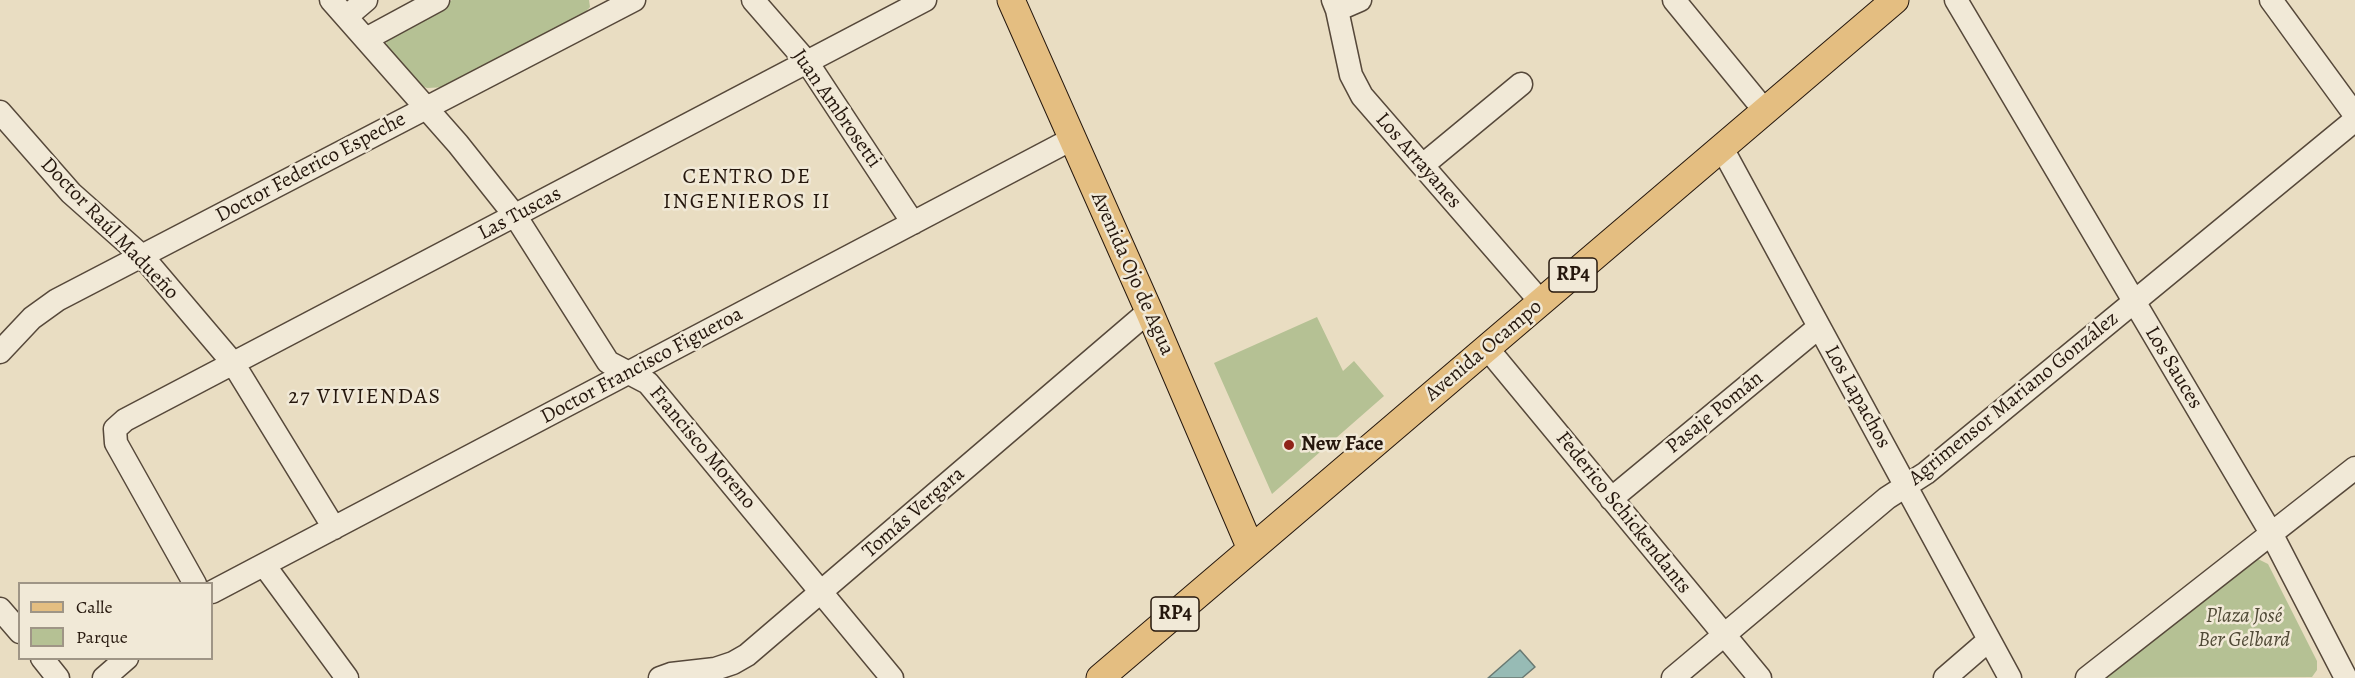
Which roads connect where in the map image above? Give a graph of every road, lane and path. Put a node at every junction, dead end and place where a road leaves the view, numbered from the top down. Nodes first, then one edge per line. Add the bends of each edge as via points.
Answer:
1 (366, 0) edge
2 (438, 0) edge
3 (634, 0) edge
4 (753, 0) edge
5 (925, 0) edge
6 (1011, 0) edge
7 (1360, 0) edge
8 (1674, 0) edge
9 (1895, 0) edge
10 (1956, 0) edge
11 (2271, 0) edge
12 (1335, 5) edge
13 (603, 7) edge
14 (338, 8) edge
15 (366, 39) junction
16 (807, 62) junction
17 (1521, 84) dead end
18 (426, 108) junction
19 (1765, 111) junction
20 (0, 112) edge
21 (2355, 118) edge
22 (1072, 139) junction
23 (1722, 148) junction
24 (1423, 165) junction
25 (516, 217) junction
26 (913, 223) junction
27 (143, 257) junction
28 (1541, 302) junction
29 (2134, 303) junction
30 (1149, 311) junction
31 (1819, 327) junction
32 (1487, 348) junction
33 (0, 352) edge
34 (233, 363) junction
35 (630, 372) junction
36 (2355, 468) edge
37 (1906, 485) junction
38 (1611, 498) junction
39 (334, 528) junction
40 (2271, 533) junction
41 (1251, 549) junction
42 (264, 565) junction
43 (194, 582) edge
44 (213, 591) edge
45 (822, 592) junction
46 (0, 609) edge
47 (18, 630) edge
48 (1723, 634) junction
49 (1989, 640) junction
50 (44, 660) edge
51 (125, 660) edge
52 (2344, 674) edge
53 (58, 678) edge
54 (104, 678) edge
55 (347, 678) edge
56 (660, 678) edge
57 (892, 678) edge
58 (1100, 678) edge
59 (1673, 678) edge
60 (1760, 678) edge
61 (1945, 678) edge
62 (2010, 678) edge
63 (2087, 678) edge

1 - 14 street
2 - 15 street
3 - 13 street, Doctor Federico Espeche
4 - 16 street, Juan Ambrosetti
5 - 16 street, Las Tuscas
6 - 22 main road, Avenida Ojo de Agua
7 - 12 street
8 - 19 street
9 - 19 main road, Avenida Ocampo / RP4
10 - 29 street, Los Sauces
11 - 21 street
12 - 24 street, Los Arrayanes via 1351,75 1362,96
13 - 18 street, Doctor Federico Espeche
14 - 15 street, Francisco Moreno
15 - 18 street, Francisco Moreno
16 - 25 street, Las Tuscas
16 - 26 street, Juan Ambrosetti
17 - 24 street
18 - 25 street, Francisco Moreno
18 - 27 street, Doctor Federico Espeche
19 - 23 main road, Avenida Ocampo / RP4
20 - 27 street, Doctor Raúl Madueño via 71,193
21 - 29 street, Agrimensor Mariano González
22 - 26 street, Doctor Francisco Figueroa
22 - 30 main road, Avenida Ojo de Agua
23 - 28 main road, Avenida Ocampo / RP4
23 - 31 street, Los Lapachos
24 - 28 street, Los Arrayanes
25 - 34 street, Las Tuscas
25 - 35 street, Francisco Moreno via 608,362
26 - 35 street, Doctor Francisco Figueroa
27 - 33 street, Doctor Federico Espeche via 57,300 32,318
27 - 34 street, Doctor Raúl Madueño
28 - 32 main road, Avenida Ocampo / RP4
29 - 37 street, Agrimensor Mariano González via 1926,473
29 - 40 street, Los Sauces
30 - 41 main road, Avenida Ojo de Agua
30 - 45 street, Tomás Vergara
31 - 37 street, Los Lapachos
31 - 38 street, Pasaje Pomán
32 - 38 street, Federico Schickendants
32 - 41 main road, Avenida Ocampo / RP4
34 - 39 street, Doctor Raúl Madueño
34 - 43 street, Las Tuscas via 115,429 116,443
35 - 39 street, Doctor Francisco Figueroa
35 - 45 street, Francisco Moreno via 648,383
36 - 40 street
37 - 48 street, Agrimensor Mariano González
37 - 49 street, Los Lapachos
38 - 48 street, Federico Schickendants
39 - 42 street, Doctor Francisco Figueroa
40 - 52 street, Los Sauces
40 - 63 street
41 - 58 main road, Avenida Ocampo / RP4
42 - 44 street, Doctor Francisco Figueroa
42 - 55 street
45 - 56 street, Tomás Vergara via 733,663
45 - 57 street, Francisco Moreno
46 - 47 street
48 - 59 street, Agrimensor Mariano González
48 - 60 street, Federico Schickendants
49 - 61 street
49 - 62 street, Los Lapachos
50 - 53 street
51 - 54 street

